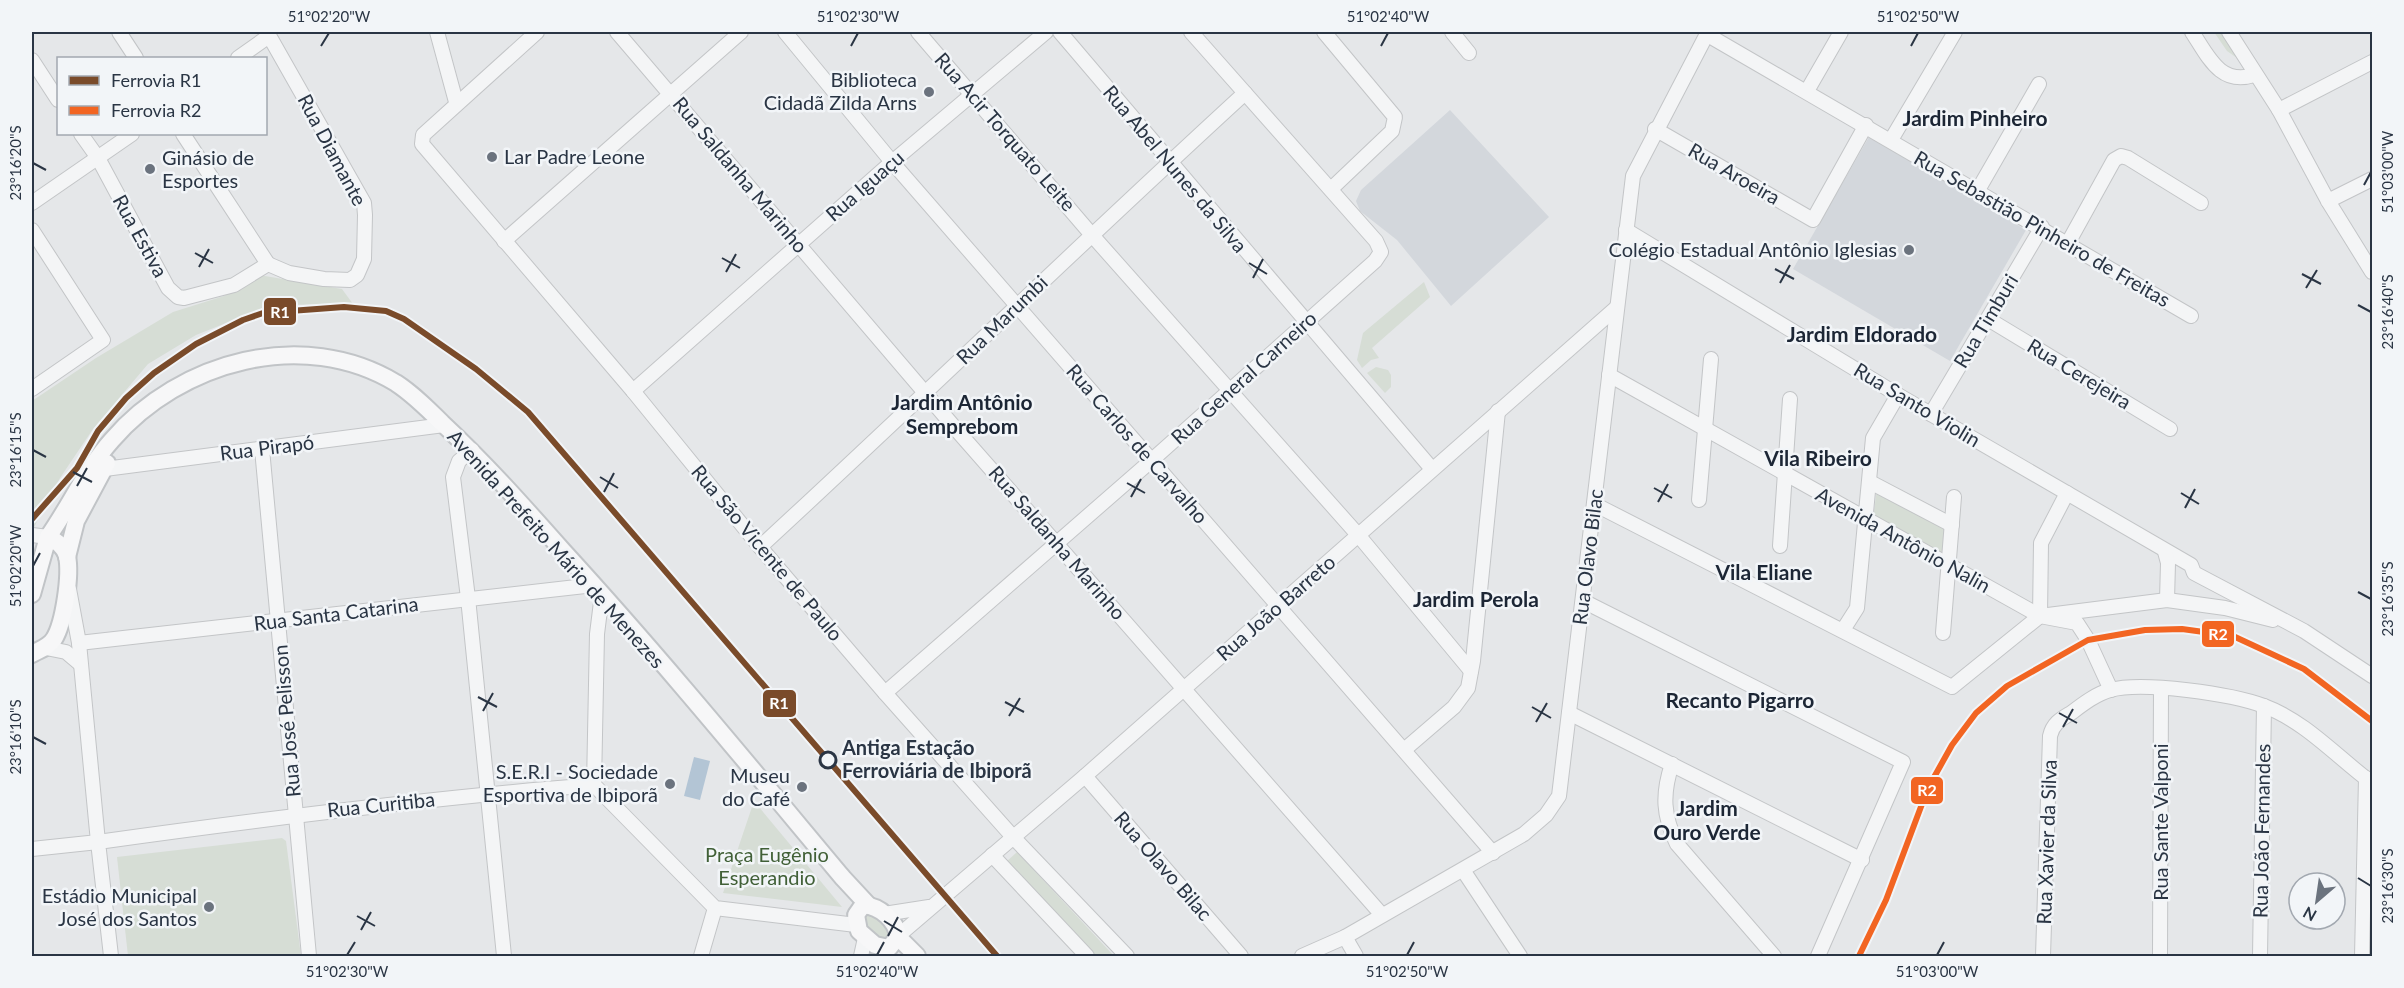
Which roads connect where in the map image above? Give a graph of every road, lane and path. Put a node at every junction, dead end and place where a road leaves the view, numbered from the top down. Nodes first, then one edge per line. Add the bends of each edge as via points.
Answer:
1 (119, 32) edge
2 (437, 32) edge
3 (537, 32) edge
4 (617, 32) edge
5 (741, 32) edge
6 (785, 32) edge
7 (918, 32) edge
8 (1046, 32) edge
9 (1060, 32) edge
10 (1191, 32) edge
11 (1324, 32) edge
12 (1452, 32) edge
13 (1841, 32) edge
14 (1955, 32) edge
15 (2192, 32) edge
16 (2229, 32) edge
17 (1707, 33) edge
18 (268, 34) edge
19 (1469, 53) dead end
20 (135, 57) edge
21 (239, 57) edge
22 (32, 60) edge
23 (2373, 62) edge
24 (2254, 75) junction
25 (2039, 84) dead end
26 (1807, 91) junction
27 (670, 93) junction
28 (973, 93) junction
29 (1245, 93) junction
30 (57, 98) edge
31 (456, 102) junction
32 (2278, 110) junction
33 (1866, 125) junction
34 (1655, 129) junction
35 (82, 135) edge
36 (131, 135) edge
37 (184, 135) edge
38 (1891, 140) junction
39 (98, 158) junction
40 (892, 162) junction
41 (1169, 163) junction
42 (2373, 179) edge
43 (1331, 189) junction
44 (1978, 190) junction
45 (2328, 201) junction
46 (2201, 202) dead end
47 (32, 203) edge
48 (2042, 227) junction
49 (32, 230) edge
50 (1626, 230) junction
51 (1091, 234) junction
52 (504, 241) junction
53 (798, 243) junction
54 (2068, 243) junction
55 (267, 264) junction
56 (2373, 272) edge
57 (1017, 305) junction
58 (1617, 308) junction
59 (2191, 316) dead end
60 (1988, 319) junction
61 (1306, 321) junction
62 (1710, 359) dead end
63 (1609, 375) junction
64 (32, 389) edge
65 (1230, 390) junction
66 (633, 391) junction
67 (926, 394) junction
68 (1899, 395) junction
69 (1790, 399) dead end
70 (1498, 411) junction
71 (1931, 414) junction
72 (444, 425) junction
73 (2170, 429) dead end
74 (1704, 430) junction
75 (261, 449) junction
76 (472, 450) junction
77 (1152, 460) junction
78 (1432, 469) junction
79 (96, 470) junction
80 (1786, 474) junction
81 (1870, 482) junction
82 (2067, 493) junction
83 (1954, 497) dead end
84 (1700, 500) dead end
85 (1594, 504) junction
86 (1867, 518) junction
87 (1952, 525) junction
88 (40, 536) edge
89 (1359, 536) junction
90 (1057, 543) junction
91 (1780, 546) dead end
92 (760, 548) junction
93 (2165, 552) junction
94 (67, 557) junction
95 (2191, 565) junction
96 (1949, 566) junction
97 (2168, 578) junction
98 (2205, 579) junction
99 (67, 582) junction
100 (598, 590) junction
101 (32, 594) edge
102 (468, 598) junction
103 (2167, 600) junction
104 (1583, 601) junction
105 (2199, 603) junction
106 (1278, 606) junction
107 (2094, 609) junction
108 (2040, 616) junction
109 (278, 620) junction
110 (2077, 623) junction
111 (1843, 630) junction
112 (2304, 631) junction
113 (1943, 633) dead end
114 (79, 643) junction
115 (37, 649) edge
116 (80, 663) junction
117 (1471, 671) junction
118 (2373, 676) edge
119 (1185, 688) junction
120 (2161, 688) junction
121 (2111, 690) junction
122 (885, 693) junction
123 (2264, 706) junction
124 (1569, 713) junction
125 (1404, 750) junction
126 (1672, 764) junction
127 (1085, 776) junction
128 (2369, 780) edge
129 (594, 785) junction
130 (486, 793) junction
131 (296, 814) junction
132 (1013, 837) junction
133 (98, 842) junction
134 (32, 849) edge
135 (1493, 853) junction
136 (992, 855) junction
137 (1862, 860) junction
138 (1462, 870) junction
139 (934, 906) junction
140 (715, 908) junction
141 (1382, 915) junction
142 (879, 934) edge
143 (1345, 937) junction
144 (111, 957) edge
145 (309, 957) edge
146 (504, 957) edge
147 (701, 957) edge
148 (861, 957) edge
149 (917, 957) edge
150 (1087, 957) edge
151 (1126, 957) edge
152 (1241, 957) edge
153 (1302, 957) edge
154 (1356, 957) edge
155 (1520, 957) edge
156 (1774, 957) edge
157 (1818, 957) edge
158 (2043, 957) edge
159 (2160, 957) edge
160 (2260, 957) edge
161 (2362, 957) edge

1 - 20 street
2 - 31 street
3 - 31 street
4 - 27 street, Rua Saldanha Marinho
5 - 27 street
6 - 40 street, Rua Carlos de Carvalho
7 - 28 street, Rua Acir Torquato Leite
8 - 28 street, Rua Iguaçu
9 - 41 street, Rua Abel Nunes da Silva
10 - 29 street
11 - 43 street via 1395,117 1392,131
12 - 19 street
13 - 26 street
14 - 38 street
15 - 24 street via 2222,72 2242,79
16 - 24 street
17 - 26 street, Rua Sebastião Pinheiro de Freitas
17 - 34 street, Rua Olavo Bilac
18 - 21 street
18 - 55 street, Rua Diamante via 364,203 364,259 357,275 350,280 290,273
22 - 30 street
23 - 32 street
24 - 32 street
25 - 44 street
26 - 33 street, Rua Sebastião Pinheiro de Freitas
27 - 52 street
27 - 53 street, Rua Saldanha Marinho
28 - 40 street, Rua Iguaçu
28 - 51 street, Rua Acir Torquato Leite
29 - 41 street, Rua Marumbi
29 - 43 street
31 - 52 street, Rua São Vicente de Paulo via 421,139 422,144
32 - 45 street
33 - 34 street, Rua Aroeira via 1813,219
33 - 38 street, Rua Sebastião Pinheiro de Freitas
34 - 50 street, Rua Olavo Bilac via 1633,176
35 - 39 street, Rua Estiva
36 - 39 street
37 - 55 street
38 - 44 street, Rua Sebastião Pinheiro de Freitas
39 - 47 street
39 - 55 street, Rua Estiva via 168,288 178,297 227,287
40 - 53 street, Rua Iguaçu
40 - 57 street, Rua Carlos de Carvalho
41 - 51 street, Rua Marumbi
41 - 61 street, Rua Abel Nunes da Silva
42 - 45 street
43 - 61 street, Rua General Carneiro via 1381,248 1375,261
44 - 48 street, Rua Sebastião Pinheiro de Freitas
45 - 56 street
46 - 54 street via 2121,156 2114,160
48 - 54 street, Rua Sebastião Pinheiro de Freitas
48 - 60 street, Rua Timburi
49 - 64 street via 103,340
50 - 58 street, Rua Olavo Bilac
50 - 68 street, Rua Santo Violin
51 - 57 street, Rua Marumbi
51 - 65 street, Rua Acir Torquato Leite
52 - 66 street, Rua São Vicente de Paulo
53 - 66 street, Rua Iguaçu
53 - 67 street, Rua Saldanha Marinho
54 - 59 street, Rua Sebastião Pinheiro de Freitas
57 - 67 street, Rua Marumbi
57 - 77 street, Rua Carlos de Carvalho
58 - 63 street, Rua Olavo Bilac
58 - 70 street, Rua João Barreto
60 - 71 street, Rua Timburi
60 - 73 street, Rua Cerejeira
61 - 65 street, Rua General Carneiro
61 - 78 street, Rua Abel Nunes da Silva
62 - 74 street
63 - 74 street, Avenida Antônio Nalin
63 - 85 street, Rua Olavo Bilac
65 - 77 street, Rua General Carneiro
65 - 89 street, Rua Acir Torquato Leite
66 - 92 street, Rua São Vicente de Paulo
67 - 90 street, Rua Saldanha Marinho
67 - 92 street, Rua Marumbi
68 - 71 street, Rua Santo Violin
68 - 81 street via 1874,435
69 - 80 street
70 - 78 street, Rua João Barreto
70 - 117 street
71 - 82 street, Rua Santo Violin
72 - 75 street, Rua Pirapó
72 - 76 main road, Avenida Prefeito Mário de Menezes
72 - 79 main road, Avenida Prefeito Mário de Menezes via 396,383 380,376 328,358 254,358 225,365 170,392 138,414 111,440
74 - 80 street, Avenida Antônio Nalin
74 - 84 street
75 - 79 street, Rua Pirapó
75 - 109 street, Rua José Pelisson
76 - 100 main road, Avenida Prefeito Mário de Menezes
76 - 102 street via 459,461 453,477
77 - 90 street, Rua General Carneiro
77 - 106 street, Rua Carlos de Carvalho
78 - 89 street, Rua João Barreto
79 - 88 main road, Avenida Prefeito Mário de Menezes
79 - 94 main road, Avenida Prefeito Mário de Menezes
80 - 86 street, Avenida Antônio Nalin
80 - 91 street
81 - 86 street
81 - 87 street
82 - 93 street, Rua Santo Violin
82 - 108 street via 2041,543
83 - 87 street
85 - 104 street, Rua Olavo Bilac
85 - 111 street
86 - 96 street, Avenida Antônio Nalin
86 - 111 street via 1857,608
87 - 96 street
88 - 94 main road via 58,542
88 - 101 main road, Avenida Prefeito Mário de Menezes
89 - 106 street, Rua João Barreto
89 - 117 street, Rua Acir Torquato Leite
90 - 119 street, Rua Saldanha Marinho
90 - 122 street, Rua General Carneiro
92 - 122 street, Rua São Vicente de Paulo
93 - 95 street, Rua Santo Violin
93 - 97 street
94 - 99 main road, Avenida Prefeito Mário de Menezes
95 - 97 street
95 - 98 street, Rua Santo Violin via 2194,573
96 - 108 street, Avenida Antônio Nalin
96 - 113 street
97 - 103 street
98 - 105 street via 2206,592
98 - 112 street, Rua Santo Violin
99 - 114 street
99 - 115 main road, Avenida Prefeito Mário de Menezes via 62,620 55,637
100 - 102 street, Rua Santa Catarina
100 - 129 street
100 - 142 main road, Avenida Prefeito Mário de Menezes via 843,878
102 - 109 street, Rua Santa Catarina
102 - 130 street
103 - 105 street
103 - 107 street
104 - 124 street, Rua Olavo Bilac
104 - 137 street via 1903,762
105 - 112 street
106 - 119 street, Rua João Barreto
106 - 125 street, Rua Carlos de Carvalho
107 - 108 street
107 - 110 street
108 - 110 street, Avenida Antônio Nalin
108 - 111 street via 1952,687
109 - 114 street, Rua Santa Catarina
109 - 131 street, Rua José Pelisson
110 - 121 street
112 - 118 street
114 - 116 street
115 - 116 street via 66,652
116 - 133 street
117 - 125 street via 1468,688 1454,707
119 - 127 street, Rua João Barreto
119 - 141 street, Rua Saldanha Marinho
120 - 121 street
120 - 123 street via 2186,689
120 - 159 street, Rua Sante Valponi
121 - 158 street, Rua Xavier da Silva via 2089,700 2052,728
122 - 132 street, Rua São Vicente de Paulo
123 - 128 street via 2294,723
123 - 160 street, Rua João Fernandes
124 - 126 street
124 - 135 street, Rua Olavo Bilac via 1559,796 1546,815 1524,834
125 - 135 street, Rua Carlos de Carvalho
126 - 137 street
126 - 156 street via 1663,800 1667,824 1677,844
127 - 132 street, Rua João Barreto
127 - 152 street, Rua Olavo Bilac
128 - 161 street
129 - 130 street, Rua Curitiba
129 - 140 street
130 - 131 street, Rua Curitiba
130 - 146 street
131 - 133 street, Rua Curitiba
131 - 145 street, Rua José Pelisson
132 - 136 street, Rua João Barreto
132 - 151 street, Rua São Vicente de Paulo
133 - 134 street, Rua Curitiba
133 - 144 street
135 - 138 street, Rua Olavo Bilac
136 - 139 street, Rua João Barreto
136 - 150 street
137 - 157 street
138 - 141 street, Rua Olavo Bilac
138 - 155 street
139 - 142 street, Rua João Barreto
139 - 142 street via 906,913
140 - 142 street
140 - 147 street
141 - 143 street, Rua Olavo Bilac
142 - 148 street
142 - 149 main road, Avenida Prefeito Mário de Menezes
143 - 153 street, Rua Olavo Bilac
143 - 154 street

